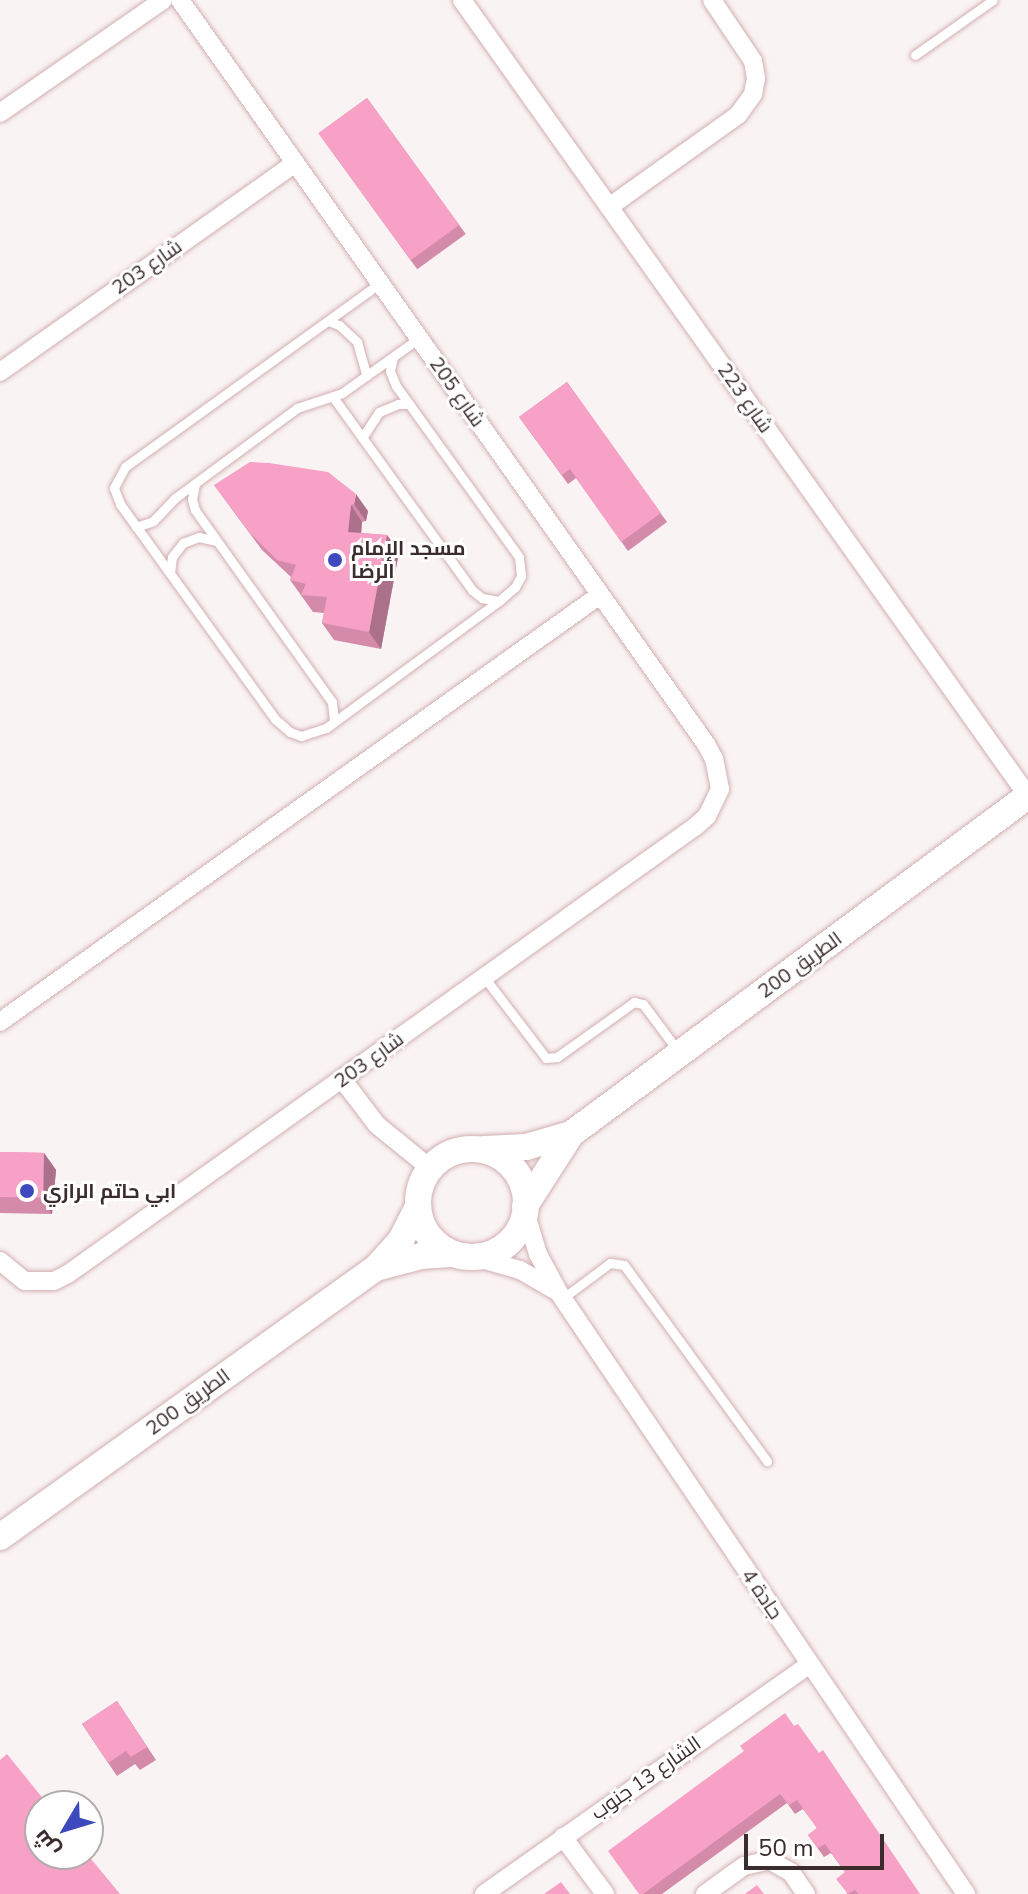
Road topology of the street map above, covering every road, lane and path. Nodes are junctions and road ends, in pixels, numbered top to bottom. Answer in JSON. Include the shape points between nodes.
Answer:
{"nodes":[{"id":1,"x":163,"y":0,"type":"edge"},
{"id":2,"x":180,"y":0,"type":"edge"},
{"id":3,"x":462,"y":0,"type":"edge"},
{"id":4,"x":712,"y":0,"type":"edge"},
{"id":5,"x":993,"y":0,"type":"edge"},
{"id":6,"x":915,"y":55,"type":"dead end"},
{"id":7,"x":0,"y":113,"type":"edge"},
{"id":8,"x":295,"y":163,"type":"junction"},
{"id":9,"x":609,"y":207,"type":"junction"},
{"id":10,"x":380,"y":283,"type":"junction"},
{"id":11,"x":328,"y":321,"type":"junction"},
{"id":12,"x":419,"y":338,"type":"junction"},
{"id":13,"x":393,"y":357,"type":"junction"},
{"id":14,"x":0,"y":372,"type":"edge"},
{"id":15,"x":367,"y":376,"type":"junction"},
{"id":16,"x":333,"y":397,"type":"junction"},
{"id":17,"x":409,"y":404,"type":"junction"},
{"id":18,"x":362,"y":438,"type":"junction"},
{"id":19,"x":195,"y":484,"type":"junction"},
{"id":20,"x":136,"y":527,"type":"junction"},
{"id":21,"x":216,"y":541,"type":"junction"},
{"id":22,"x":170,"y":574,"type":"junction"},
{"id":23,"x":600,"y":595,"type":"junction"},
{"id":24,"x":499,"y":601,"type":"junction"},
{"id":25,"x":334,"y":722,"type":"junction"},
{"id":26,"x":720,"y":789,"type":"joint"},
{"id":27,"x":1028,"y":796,"type":"edge"},
{"id":28,"x":484,"y":977,"type":"junction"},
{"id":29,"x":0,"y":1022,"type":"edge"},
{"id":30,"x":680,"y":1053,"type":"junction"},
{"id":31,"x":342,"y":1079,"type":"junction"},
{"id":32,"x":571,"y":1134,"type":"junction"},
{"id":33,"x":478,"y":1149,"type":"junction"},
{"id":34,"x":430,"y":1168,"type":"junction"},
{"id":35,"x":418,"y":1206,"type":"junction"},
{"id":36,"x":525,"y":1208,"type":"junction"},
{"id":37,"x":464,"y":1256,"type":"junction"},
{"id":38,"x":0,"y":1261,"type":"edge"},
{"id":39,"x":376,"y":1268,"type":"junction"},
{"id":40,"x":561,"y":1296,"type":"junction"},
{"id":41,"x":767,"y":1461,"type":"dead end"},
{"id":42,"x":0,"y":1537,"type":"edge"},
{"id":43,"x":810,"y":1664,"type":"junction"},
{"id":44,"x":563,"y":1837,"type":"junction"},
{"id":45,"x":484,"y":1894,"type":"edge"},
{"id":46,"x":605,"y":1894,"type":"edge"},
{"id":47,"x":705,"y":1894,"type":"edge"},
{"id":48,"x":806,"y":1894,"type":"edge"},
{"id":49,"x":966,"y":1894,"type":"edge"}],
"edges":[{"from":1,"to":7,"type":"street"},
{"from":2,"to":8,"type":"street","name":"شارع 205"},
{"from":3,"to":9,"type":"street","name":"شارع 223"},
{"from":4,"to":9,"type":"street","via":[[753,61],[753,94],[733,119]]},
{"from":5,"to":6,"type":"lane"},
{"from":8,"to":10,"type":"street","name":"شارع 205"},
{"from":8,"to":14,"type":"street","name":"شارع 203"},
{"from":9,"to":27,"type":"street","name":"شارع 223"},
{"from":10,"to":11,"type":"lane"},
{"from":10,"to":12,"type":"street","name":"شارع 205"},
{"from":11,"to":15,"type":"lane","via":[[357,342]]},
{"from":11,"to":20,"type":"lane","via":[[125,467],[115,481],[115,496]]},
{"from":12,"to":13,"type":"lane"},
{"from":12,"to":23,"type":"street","name":"شارع 205"},
{"from":13,"to":15,"type":"lane"},
{"from":13,"to":17,"type":"lane","via":[[392,379]]},
{"from":15,"to":16,"type":"lane"},
{"from":16,"to":18,"type":"lane"},
{"from":16,"to":19,"type":"lane","via":[[297,408]]},
{"from":17,"to":18,"type":"lane","via":[[379,412]]},
{"from":17,"to":24,"type":"lane","via":[[519,557],[521,576]]},
{"from":18,"to":24,"type":"lane","via":[[472,590]]},
{"from":19,"to":20,"type":"lane","via":[[153,521]]},
{"from":19,"to":21,"type":"lane","via":[[195,510]]},
{"from":20,"to":22,"type":"lane"},
{"from":21,"to":22,"type":"lane","via":[[199,537],[183,543],[172,557]]},
{"from":21,"to":25,"type":"lane","via":[[332,702]]},
{"from":22,"to":25,"type":"lane","via":[[281,727],[301,736]]},
{"from":23,"to":26,"type":"street","name":"شارع 205","via":[[706,744]]},
{"from":23,"to":29,"type":"street"},
{"from":24,"to":25,"type":"lane"},
{"from":26,"to":28,"type":"street","name":"شارع 203","via":[[696,826]]},
{"from":27,"to":30,"type":"main road","name":"الطريق 200"},
{"from":28,"to":30,"type":"lane","via":[[546,1058],[557,1057],[639,1002]]},
{"from":28,"to":31,"type":"street","name":"شارع 203"},
{"from":30,"to":32,"type":"main road","name":"الطريق 200"},
{"from":31,"to":34,"type":"street","via":[[377,1125]]},
{"from":31,"to":38,"type":"street","name":"شارع 203","via":[[54,1281],[25,1281]]},
{"from":32,"to":33,"type":"main road","name":"الطريق 200","via":[[526,1147]]},
{"from":32,"to":36,"type":"main road","name":"الطريق 200"},
{"from":33,"to":34,"type":"main road","via":[[452,1153]]},
{"from":33,"to":36,"type":"main road","via":[[505,1161],[515,1172]]},
{"from":34,"to":35,"type":"main road","via":[[420,1186]]},
{"from":35,"to":37,"type":"main road","via":[[425,1230],[442,1248]]},
{"from":35,"to":39,"type":"main road","name":"الطريق 200","via":[[401,1240]]},
{"from":36,"to":37,"type":"main road","via":[[509,1243]]},
{"from":36,"to":40,"type":"street","name":"جادة 4","via":[[538,1254]]},
{"from":37,"to":39,"type":"main road","name":"الطريق 200","via":[[421,1256]]},
{"from":37,"to":40,"type":"street","name":"جادة 4","via":[[520,1270]]},
{"from":39,"to":42,"type":"main road","name":"الطريق 200"},
{"from":40,"to":41,"type":"lane","via":[[610,1263],[624,1265]]},
{"from":40,"to":43,"type":"street","name":"جادة 4"},
{"from":43,"to":44,"type":"street","name":"الشارع 13 جنوب"},
{"from":43,"to":49,"type":"street","name":"جادة 4"},
{"from":44,"to":45,"type":"street","name":"الشارع 13 جنوب"},
{"from":44,"to":46,"type":"street"},
{"from":47,"to":48,"type":"street","via":[[744,1866],[769,1860],[791,1872]]}]}
